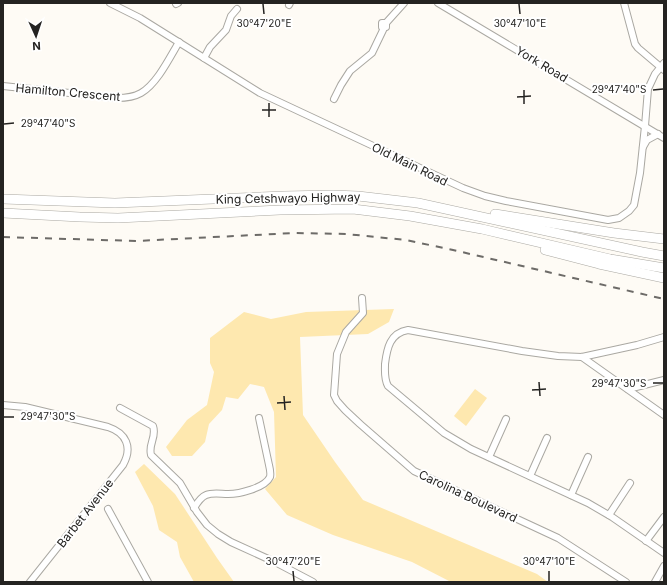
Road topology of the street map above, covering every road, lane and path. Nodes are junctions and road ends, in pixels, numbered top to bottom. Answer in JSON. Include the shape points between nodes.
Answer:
{"nodes":[{"id":1,"x":110,"y":3,"type":"edge"},
{"id":2,"x":404,"y":3,"type":"edge"},
{"id":3,"x":438,"y":3,"type":"edge"},
{"id":4,"x":624,"y":3,"type":"edge"},
{"id":5,"x":120,"y":5,"type":"edge"},
{"id":6,"x":237,"y":9,"type":"dead end"},
{"id":7,"x":179,"y":42,"type":"junction"},
{"id":8,"x":204,"y":58,"type":"junction"},
{"id":9,"x":663,"y":67,"type":"edge"},
{"id":10,"x":3,"y":86,"type":"edge"},
{"id":11,"x":334,"y":99,"type":"dead end"},
{"id":12,"x":645,"y":126,"type":"junction"},
{"id":13,"x":658,"y":134,"type":"junction"},
{"id":14,"x":664,"y":138,"type":"edge"},
{"id":15,"x":642,"y":148,"type":"junction"},
{"id":16,"x":3,"y":199,"type":"edge"},
{"id":17,"x":454,"y":210,"type":"junction"},
{"id":18,"x":3,"y":213,"type":"edge"},
{"id":19,"x":457,"y":225,"type":"junction"},
{"id":20,"x":664,"y":239,"type":"edge"},
{"id":21,"x":664,"y":256,"type":"edge"},
{"id":22,"x":664,"y":268,"type":"edge"},
{"id":23,"x":664,"y":278,"type":"edge"},
{"id":24,"x":362,"y":298,"type":"dead end"},
{"id":25,"x":664,"y":337,"type":"edge"},
{"id":26,"x":582,"y":357,"type":"junction"},
{"id":27,"x":664,"y":380,"type":"edge"},
{"id":28,"x":628,"y":389,"type":"junction"},
{"id":29,"x":3,"y":405,"type":"edge"},
{"id":30,"x":120,"y":408,"type":"dead end"},
{"id":31,"x":664,"y":415,"type":"edge"},
{"id":32,"x":259,"y":418,"type":"dead end"},
{"id":33,"x":506,"y":419,"type":"dead end"},
{"id":34,"x":547,"y":438,"type":"dead end"},
{"id":35,"x":489,"y":457,"type":"junction"},
{"id":36,"x":588,"y":457,"type":"dead end"},
{"id":37,"x":530,"y":476,"type":"junction"},
{"id":38,"x":630,"y":483,"type":"dead end"},
{"id":39,"x":571,"y":495,"type":"junction"},
{"id":40,"x":194,"y":508,"type":"junction"},
{"id":41,"x":108,"y":509,"type":"dead end"},
{"id":42,"x":610,"y":515,"type":"junction"},
{"id":43,"x":664,"y":517,"type":"edge"},
{"id":44,"x":646,"y":541,"type":"junction"},
{"id":45,"x":664,"y":553,"type":"edge"},
{"id":46,"x":664,"y":566,"type":"edge"},
{"id":47,"x":30,"y":582,"type":"edge"},
{"id":48,"x":148,"y":582,"type":"edge"},
{"id":49,"x":313,"y":582,"type":"edge"},
{"id":50,"x":626,"y":582,"type":"edge"},
{"id":51,"x":655,"y":582,"type":"edge"}],
"edges":[{"from":1,"to":5,"type":"street","name":"Old Main Road"},
{"from":2,"to":11,"type":"street","via":[[385,25],[372,53],[350,71]]},
{"from":3,"to":12,"type":"street","name":"York Road"},
{"from":4,"to":9,"type":"street","via":[[635,44],[647,57]]},
{"from":5,"to":7,"type":"street","name":"Old Main Road"},
{"from":6,"to":8,"type":"street","via":[[231,16],[226,30],[210,47]]},
{"from":7,"to":8,"type":"street","name":"Old Main Road"},
{"from":7,"to":10,"type":"street","name":"Hamilton Crescent","via":[[148,88],[140,94],[117,98]]},
{"from":8,"to":15,"type":"street","name":"Old Main Road","via":[[265,96],[462,188],[506,201],[600,219],[619,218],[634,205]]},
{"from":9,"to":12,"type":"street","name":"Old Main Road","via":[[650,82]]},
{"from":12,"to":13,"type":"street"},
{"from":12,"to":15,"type":"street","name":"Old Main Road"},
{"from":13,"to":14,"type":"street"},
{"from":13,"to":15,"type":"street","via":[[648,140]]},
{"from":16,"to":17,"type":"highway","name":"King Cetshwayo Highway","via":[[115,203],[333,195],[390,199]]},
{"from":17,"to":20,"type":"highway","via":[[476,211]]},
{"from":17,"to":21,"type":"highway","name":"King Cetshwayo Highway"},
{"from":18,"to":19,"type":"highway","name":"King Cetshwayo Highway","via":[[105,218],[339,208],[381,212]]},
{"from":19,"to":22,"type":"highway","name":"King Cetshwayo Highway","via":[[610,259]]},
{"from":19,"to":23,"type":"highway","via":[[599,264]]},
{"from":24,"to":50,"type":"street","name":"Carolina Boulevard","via":[[363,313],[349,327],[338,349],[334,392],[337,401],[414,471],[558,538]]},
{"from":25,"to":26,"type":"street"},
{"from":26,"to":28,"type":"street"},
{"from":26,"to":35,"type":"street","via":[[522,351],[408,330],[397,333],[387,348],[385,380],[388,386],[444,433]]},
{"from":27,"to":28,"type":"street"},
{"from":28,"to":31,"type":"street"},
{"from":29,"to":47,"type":"street","name":"Barbet Avenue","via":[[25,407],[108,427],[116,430],[126,440],[127,454],[123,465]]},
{"from":30,"to":40,"type":"street","via":[[153,426],[155,432],[149,450],[151,455],[180,483]]},
{"from":32,"to":40,"type":"street","via":[[269,465],[269,478],[253,489],[242,492],[208,494],[202,497]]},
{"from":33,"to":35,"type":"street"},
{"from":34,"to":37,"type":"street"},
{"from":35,"to":37,"type":"street"},
{"from":36,"to":39,"type":"street"},
{"from":37,"to":39,"type":"street"},
{"from":38,"to":42,"type":"street"},
{"from":39,"to":42,"type":"street"},
{"from":40,"to":49,"type":"street","via":[[218,534]]},
{"from":41,"to":48,"type":"street"},
{"from":42,"to":44,"type":"street"},
{"from":43,"to":44,"type":"street"},
{"from":44,"to":45,"type":"street"},
{"from":46,"to":51,"type":"street"}]}
